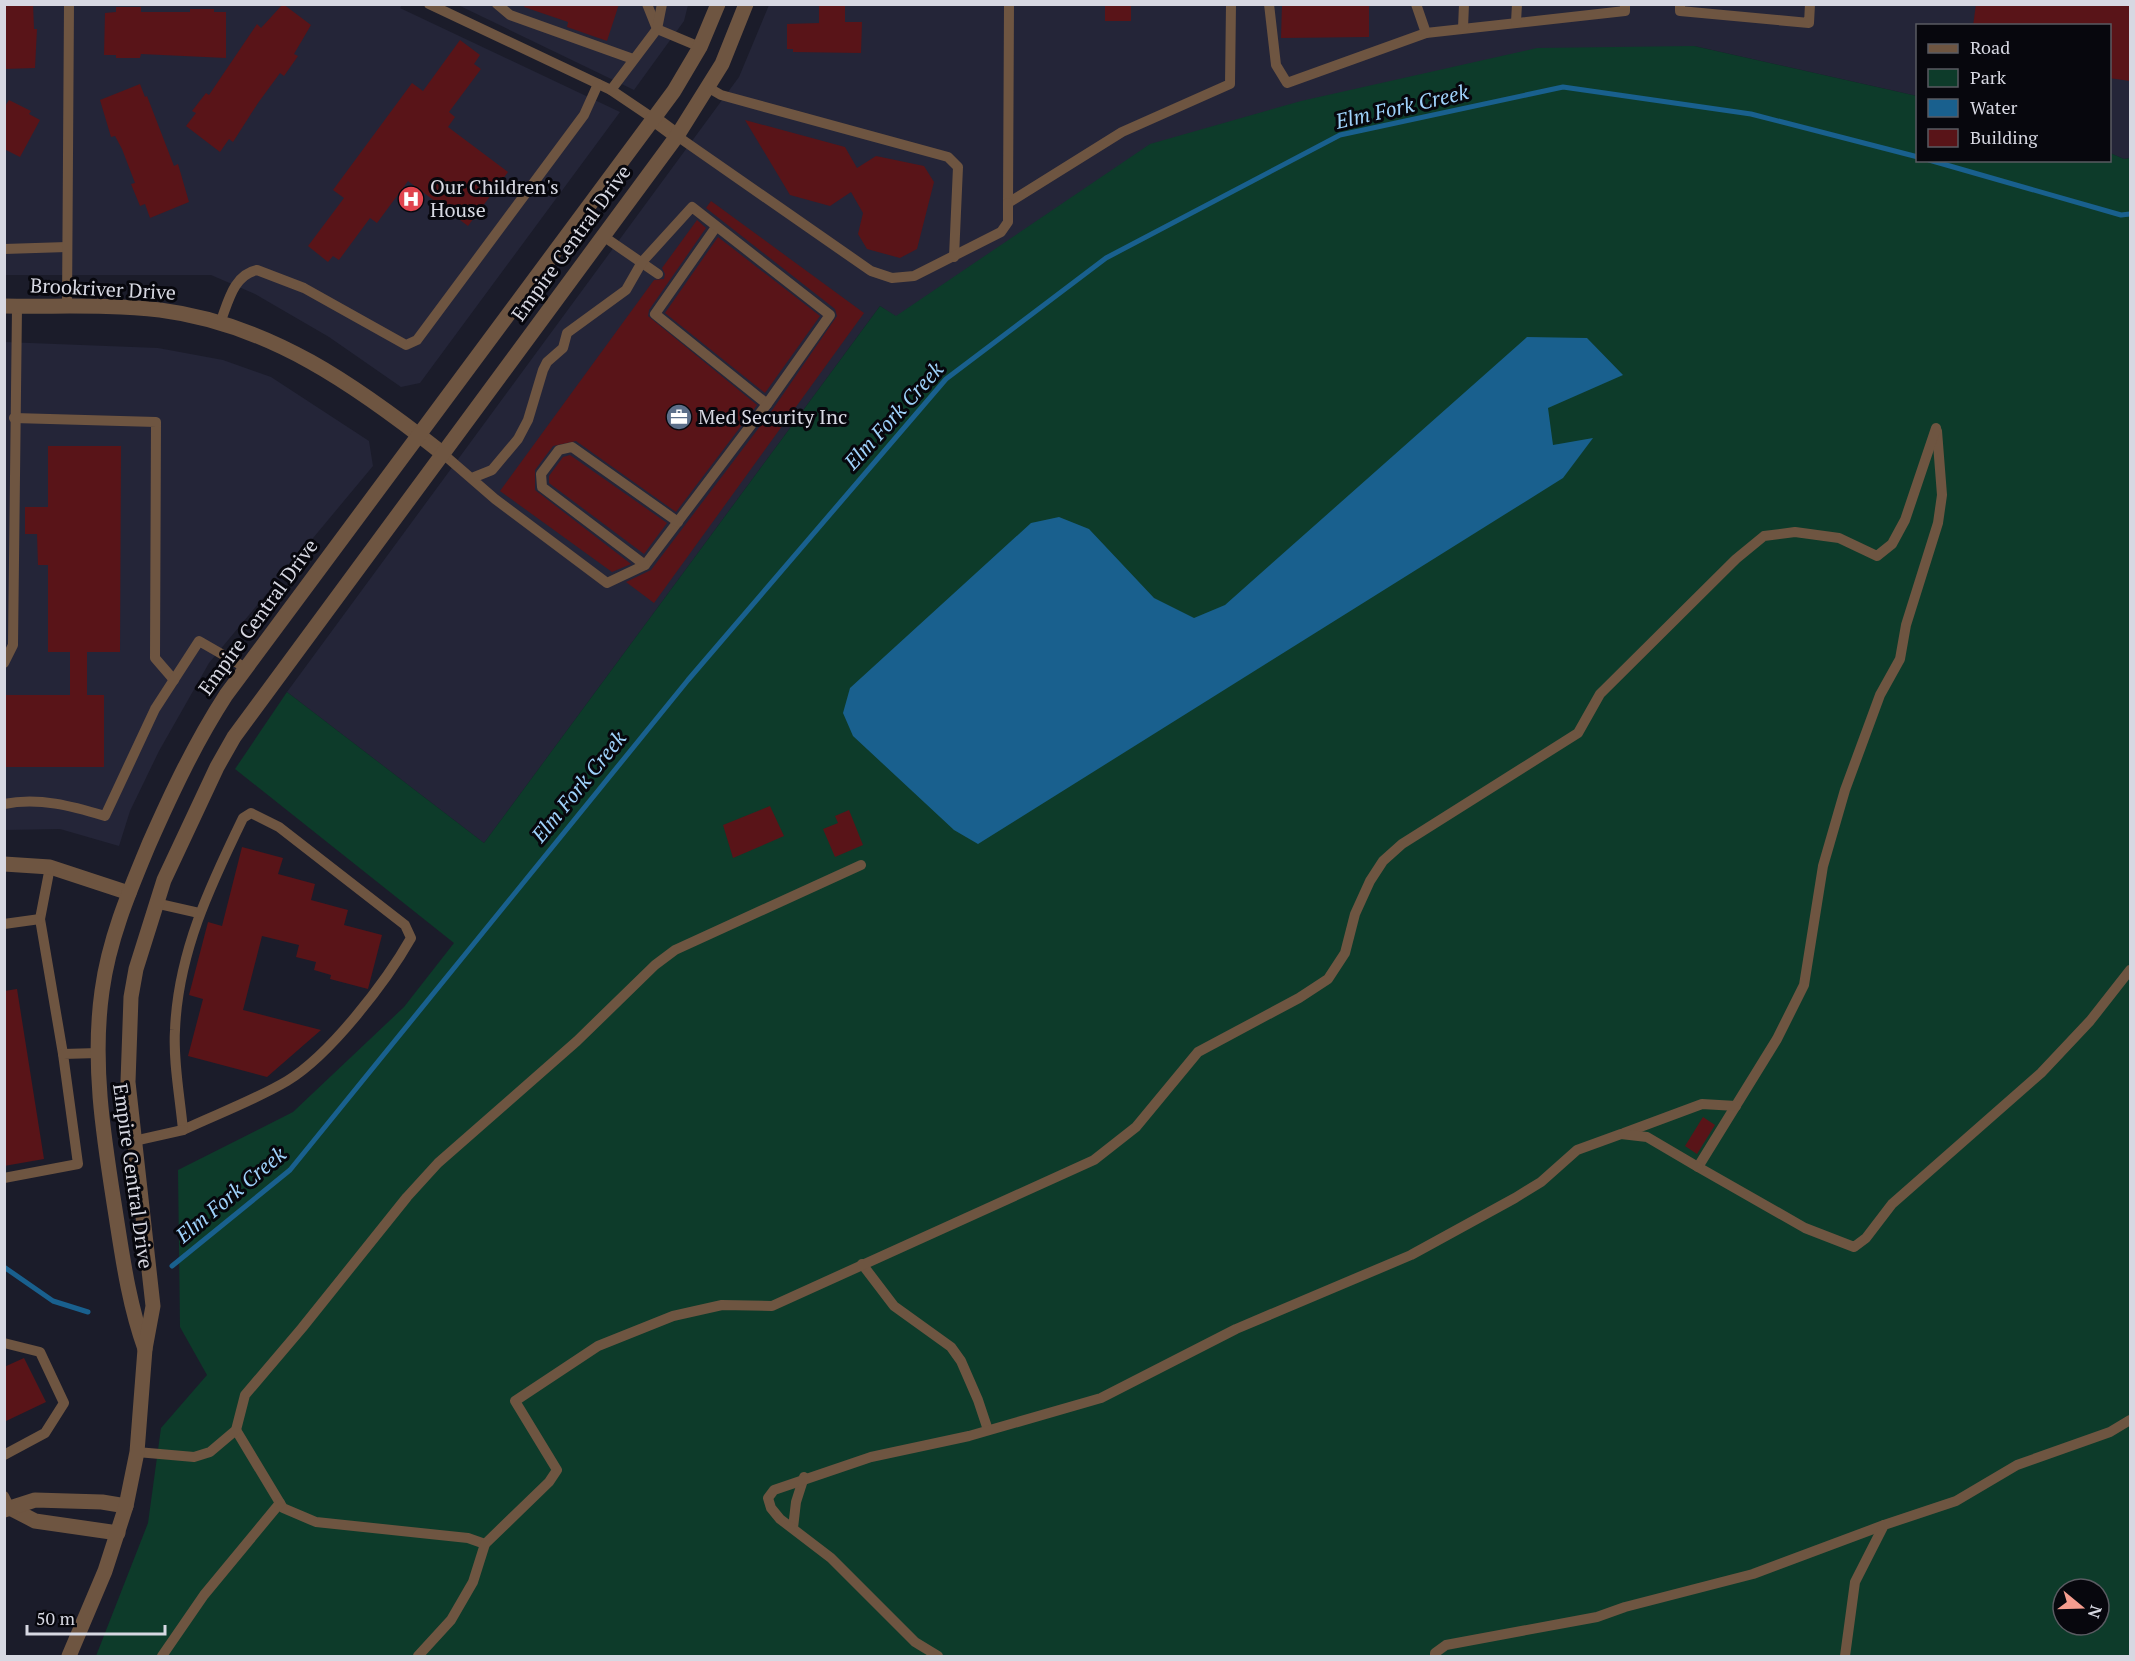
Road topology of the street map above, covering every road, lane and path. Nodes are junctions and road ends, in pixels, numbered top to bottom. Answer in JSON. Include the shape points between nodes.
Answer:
{"nodes":[{"id":1,"x":69,"y":4,"type":"edge"},
{"id":2,"x":429,"y":4,"type":"edge"},
{"id":3,"x":497,"y":4,"type":"edge"},
{"id":4,"x":647,"y":4,"type":"edge"},
{"id":5,"x":662,"y":4,"type":"edge"},
{"id":6,"x":718,"y":4,"type":"edge"},
{"id":7,"x":746,"y":4,"type":"edge"},
{"id":8,"x":1009,"y":4,"type":"edge"},
{"id":9,"x":1231,"y":4,"type":"edge"},
{"id":10,"x":1269,"y":4,"type":"edge"},
{"id":11,"x":1416,"y":4,"type":"edge"},
{"id":12,"x":1464,"y":4,"type":"edge"},
{"id":13,"x":1516,"y":4,"type":"edge"},
{"id":14,"x":1571,"y":4,"type":"edge"},
{"id":15,"x":1625,"y":4,"type":"edge"},
{"id":16,"x":1680,"y":4,"type":"edge"},
{"id":17,"x":1810,"y":4,"type":"edge"},
{"id":18,"x":441,"y":7,"type":"edge"},
{"id":19,"x":1571,"y":17,"type":"junction"},
{"id":20,"x":1516,"y":22,"type":"junction"},
{"id":21,"x":1463,"y":28,"type":"junction"},
{"id":22,"x":657,"y":29,"type":"junction"},
{"id":23,"x":1426,"y":33,"type":"junction"},
{"id":24,"x":700,"y":47,"type":"junction"},
{"id":25,"x":633,"y":59,"type":"junction"},
{"id":26,"x":598,"y":84,"type":"junction"},
{"id":27,"x":709,"y":88,"type":"junction"},
{"id":28,"x":611,"y":90,"type":"junction"},
{"id":29,"x":654,"y":119,"type":"junction"},
{"id":30,"x":677,"y":136,"type":"junction"},
{"id":31,"x":1008,"y":203,"type":"junction"},
{"id":32,"x":716,"y":227,"type":"junction"},
{"id":33,"x":603,"y":236,"type":"junction"},
{"id":34,"x":68,"y":248,"type":"junction"},
{"id":35,"x":4,"y":249,"type":"edge"},
{"id":36,"x":954,"y":257,"type":"junction"},
{"id":37,"x":642,"y":262,"type":"junction"},
{"id":38,"x":658,"y":274,"type":"dead end"},
{"id":39,"x":11,"y":307,"type":"edge"},
{"id":40,"x":67,"y":307,"type":"junction"},
{"id":41,"x":220,"y":323,"type":"junction"},
{"id":42,"x":767,"y":404,"type":"junction"},
{"id":43,"x":14,"y":418,"type":"junction"},
{"id":44,"x":419,"y":435,"type":"junction"},
{"id":45,"x":442,"y":453,"type":"junction"},
{"id":46,"x":472,"y":478,"type":"junction"},
{"id":47,"x":678,"y":522,"type":"junction"},
{"id":48,"x":645,"y":565,"type":"junction"},
{"id":49,"x":4,"y":663,"type":"edge"},
{"id":50,"x":246,"y":668,"type":"junction"},
{"id":51,"x":174,"y":680,"type":"junction"},
{"id":52,"x":4,"y":804,"type":"edge"},
{"id":53,"x":4,"y":864,"type":"edge"},
{"id":54,"x":861,"y":865,"type":"dead end"},
{"id":55,"x":50,"y":867,"type":"junction"},
{"id":56,"x":129,"y":892,"type":"junction"},
{"id":57,"x":155,"y":903,"type":"junction"},
{"id":58,"x":199,"y":913,"type":"junction"},
{"id":59,"x":40,"y":919,"type":"junction"},
{"id":60,"x":4,"y":924,"type":"edge"},
{"id":61,"x":2130,"y":970,"type":"edge"},
{"id":62,"x":98,"y":1053,"type":"junction"},
{"id":63,"x":63,"y":1054,"type":"junction"},
{"id":64,"x":1736,"y":1106,"type":"junction"},
{"id":65,"x":183,"y":1130,"type":"junction"},
{"id":66,"x":1621,"y":1134,"type":"junction"},
{"id":67,"x":134,"y":1140,"type":"junction"},
{"id":68,"x":1698,"y":1167,"type":"junction"},
{"id":69,"x":4,"y":1178,"type":"edge"},
{"id":70,"x":862,"y":1264,"type":"junction"},
{"id":71,"x":4,"y":1342,"type":"edge"},
{"id":72,"x":145,"y":1349,"type":"junction"},
{"id":73,"x":2130,"y":1420,"type":"edge"},
{"id":74,"x":236,"y":1430,"type":"junction"},
{"id":75,"x":988,"y":1431,"type":"junction"},
{"id":76,"x":137,"y":1452,"type":"junction"},
{"id":77,"x":4,"y":1455,"type":"edge"},
{"id":78,"x":804,"y":1478,"type":"junction"},
{"id":79,"x":280,"y":1503,"type":"junction"},
{"id":80,"x":6,"y":1505,"type":"edge"},
{"id":81,"x":126,"y":1506,"type":"junction"},
{"id":82,"x":1884,"y":1525,"type":"junction"},
{"id":83,"x":793,"y":1528,"type":"junction"},
{"id":84,"x":118,"y":1533,"type":"junction"},
{"id":85,"x":485,"y":1544,"type":"junction"},
{"id":86,"x":69,"y":1656,"type":"edge"},
{"id":87,"x":162,"y":1656,"type":"edge"},
{"id":88,"x":418,"y":1656,"type":"edge"},
{"id":89,"x":938,"y":1656,"type":"edge"},
{"id":90,"x":1435,"y":1656,"type":"edge"},
{"id":91,"x":1845,"y":1656,"type":"edge"}],
"edges":[{"from":1,"to":34,"type":"lane"},
{"from":2,"to":18,"type":"lane"},
{"from":3,"to":25,"type":"lane","via":[[510,15]]},
{"from":4,"to":22,"type":"lane"},
{"from":5,"to":22,"type":"lane"},
{"from":6,"to":24,"type":"street","name":"Empire Central Drive"},
{"from":7,"to":27,"type":"street","name":"Empire Central Drive"},
{"from":8,"to":31,"type":"lane"},
{"from":9,"to":31,"type":"lane","via":[[1230,84],[1122,132]]},
{"from":10,"to":23,"type":"lane","via":[[1276,65],[1287,82]]},
{"from":11,"to":23,"type":"lane"},
{"from":12,"to":21,"type":"lane"},
{"from":13,"to":20,"type":"lane"},
{"from":14,"to":19,"type":"lane"},
{"from":15,"to":19,"type":"lane","via":[[1625,12]]},
{"from":16,"to":17,"type":"lane","via":[[1680,11],[1809,23]]},
{"from":18,"to":26,"type":"lane"},
{"from":19,"to":20,"type":"lane"},
{"from":20,"to":21,"type":"lane"},
{"from":21,"to":23,"type":"lane"},
{"from":22,"to":24,"type":"lane"},
{"from":22,"to":25,"type":"lane"},
{"from":24,"to":29,"type":"street","name":"Empire Central Drive"},
{"from":25,"to":28,"type":"lane"},
{"from":26,"to":28,"type":"lane"},
{"from":26,"to":41,"type":"lane","via":[[584,115],[417,340],[406,345],[304,288],[257,270],[237,282]]},
{"from":27,"to":30,"type":"street","name":"Empire Central Drive"},
{"from":27,"to":36,"type":"lane","via":[[721,95],[948,157],[958,167]]},
{"from":28,"to":29,"type":"lane"},
{"from":29,"to":30,"type":"street"},
{"from":29,"to":44,"type":"street","name":"Empire Central Drive"},
{"from":30,"to":33,"type":"street","name":"Empire Central Drive"},
{"from":30,"to":36,"type":"lane","via":[[871,272],[892,278],[914,276]]},
{"from":31,"to":36,"type":"lane","via":[[1008,222],[1001,232]]},
{"from":32,"to":37,"type":"lane","via":[[692,207]]},
{"from":32,"to":42,"type":"lane","via":[[655,314]]},
{"from":32,"to":42,"type":"lane","via":[[830,315]]},
{"from":33,"to":37,"type":"lane"},
{"from":33,"to":45,"type":"street","name":"Empire Central Drive"},
{"from":34,"to":35,"type":"lane"},
{"from":34,"to":40,"type":"lane"},
{"from":37,"to":38,"type":"lane"},
{"from":37,"to":46,"type":"lane","via":[[626,290],[567,333],[563,348],[543,370],[518,439],[492,470]]},
{"from":39,"to":40,"type":"street","name":"Brookriver Drive"},
{"from":39,"to":43,"type":"lane"},
{"from":40,"to":41,"type":"street","name":"Brookriver Drive","via":[[160,310]]},
{"from":41,"to":44,"type":"street","name":"Brookriver Drive","via":[[265,338],[320,366]]},
{"from":42,"to":47,"type":"lane"},
{"from":43,"to":49,"type":"lane","via":[[13,645]]},
{"from":43,"to":51,"type":"lane","via":[[156,422],[155,658]]},
{"from":44,"to":45,"type":"street","name":"Brookriver Drive"},
{"from":44,"to":50,"type":"street","name":"Empire Central Drive"},
{"from":45,"to":46,"type":"lane"},
{"from":45,"to":57,"type":"street","name":"Empire Central Drive","via":[[234,737]]},
{"from":46,"to":48,"type":"lane","via":[[495,500],[607,583]]},
{"from":47,"to":48,"type":"lane"},
{"from":47,"to":48,"type":"lane","via":[[572,447],[559,450],[541,474],[542,487]]},
{"from":50,"to":51,"type":"lane","via":[[200,641]]},
{"from":50,"to":56,"type":"street","name":"Empire Central Drive","via":[[196,742]]},
{"from":51,"to":52,"type":"lane","via":[[155,709],[105,816],[66,804],[22,800]]},
{"from":53,"to":55,"type":"street"},
{"from":54,"to":74,"type":"lane","via":[[675,950],[655,964],[577,1041],[438,1163],[407,1197],[245,1395]]},
{"from":55,"to":56,"type":"street"},
{"from":55,"to":59,"type":"lane"},
{"from":56,"to":57,"type":"street"},
{"from":56,"to":62,"type":"street","name":"Empire Central Drive","via":[[114,935],[102,990]]},
{"from":57,"to":58,"type":"lane"},
{"from":57,"to":67,"type":"street","name":"Empire Central Drive","via":[[131,997],[128,1082]]},
{"from":58,"to":65,"type":"lane","via":[[182,972],[174,1030]]},
{"from":58,"to":65,"type":"lane","via":[[243,818],[251,813],[279,827],[405,925],[411,938],[323,1055],[287,1081]]},
{"from":59,"to":60,"type":"lane"},
{"from":59,"to":63,"type":"lane"},
{"from":61,"to":68,"type":"lane","via":[[2041,1074],[1892,1203],[1866,1238],[1854,1247],[1805,1228]]},
{"from":62,"to":63,"type":"lane"},
{"from":62,"to":72,"type":"street","name":"Empire Central Drive","via":[[101,1121],[132,1315]]},
{"from":63,"to":69,"type":"lane","via":[[78,1164]]},
{"from":64,"to":66,"type":"lane","via":[[1702,1104]]},
{"from":64,"to":68,"type":"lane"},
{"from":64,"to":70,"type":"lane","via":[[1778,1039],[1804,985],[1822,866],[1880,695],[1900,659],[1906,625],[1938,523],[1942,495],[1936,428],[1905,520],[1892,544],[1877,556],[1839,538],[1795,532],[1764,536],[1600,694],[1578,733],[1402,844],[1383,861],[1356,914],[1345,953],[1328,978],[1299,998],[1198,1052],[1136,1127],[1094,1160]]},
{"from":65,"to":67,"type":"lane"},
{"from":66,"to":68,"type":"lane","via":[[1647,1137]]},
{"from":66,"to":75,"type":"lane","via":[[1576,1150],[1541,1182],[1400,1260],[1236,1329],[1101,1398]]},
{"from":67,"to":72,"type":"street","name":"Empire Central Drive","via":[[153,1306]]},
{"from":70,"to":75,"type":"lane","via":[[894,1306],[951,1347],[961,1361]]},
{"from":70,"to":85,"type":"lane","via":[[772,1306],[722,1305],[648,1325],[598,1346],[515,1401],[557,1470]]},
{"from":71,"to":77,"type":"lane","via":[[40,1352],[64,1403],[45,1433]]},
{"from":72,"to":76,"type":"street","name":"Empire Central Drive"},
{"from":73,"to":82,"type":"lane","via":[[2110,1432],[2017,1465],[1956,1501]]},
{"from":74,"to":76,"type":"lane","via":[[210,1452],[194,1457]]},
{"from":74,"to":79,"type":"lane"},
{"from":75,"to":78,"type":"lane","via":[[871,1457]]},
{"from":76,"to":81,"type":"street","name":"Empire Central Drive"},
{"from":78,"to":83,"type":"lane"},
{"from":78,"to":83,"type":"lane","via":[[774,1490],[768,1498],[771,1508]]},
{"from":79,"to":85,"type":"lane","via":[[299,1517],[316,1522],[468,1538]]},
{"from":79,"to":87,"type":"lane","via":[[204,1595]]},
{"from":80,"to":81,"type":"street","via":[[35,1500]]},
{"from":80,"to":84,"type":"street","via":[[35,1521]]},
{"from":81,"to":84,"type":"street","name":"Empire Central Drive"},
{"from":82,"to":90,"type":"lane","via":[[1753,1574],[1597,1617],[1446,1645]]},
{"from":82,"to":91,"type":"lane","via":[[1855,1582]]},
{"from":83,"to":89,"type":"lane","via":[[831,1558],[915,1642]]},
{"from":84,"to":86,"type":"street","name":"Empire Central Drive"},
{"from":85,"to":88,"type":"lane","via":[[473,1582],[451,1620]]}]}
